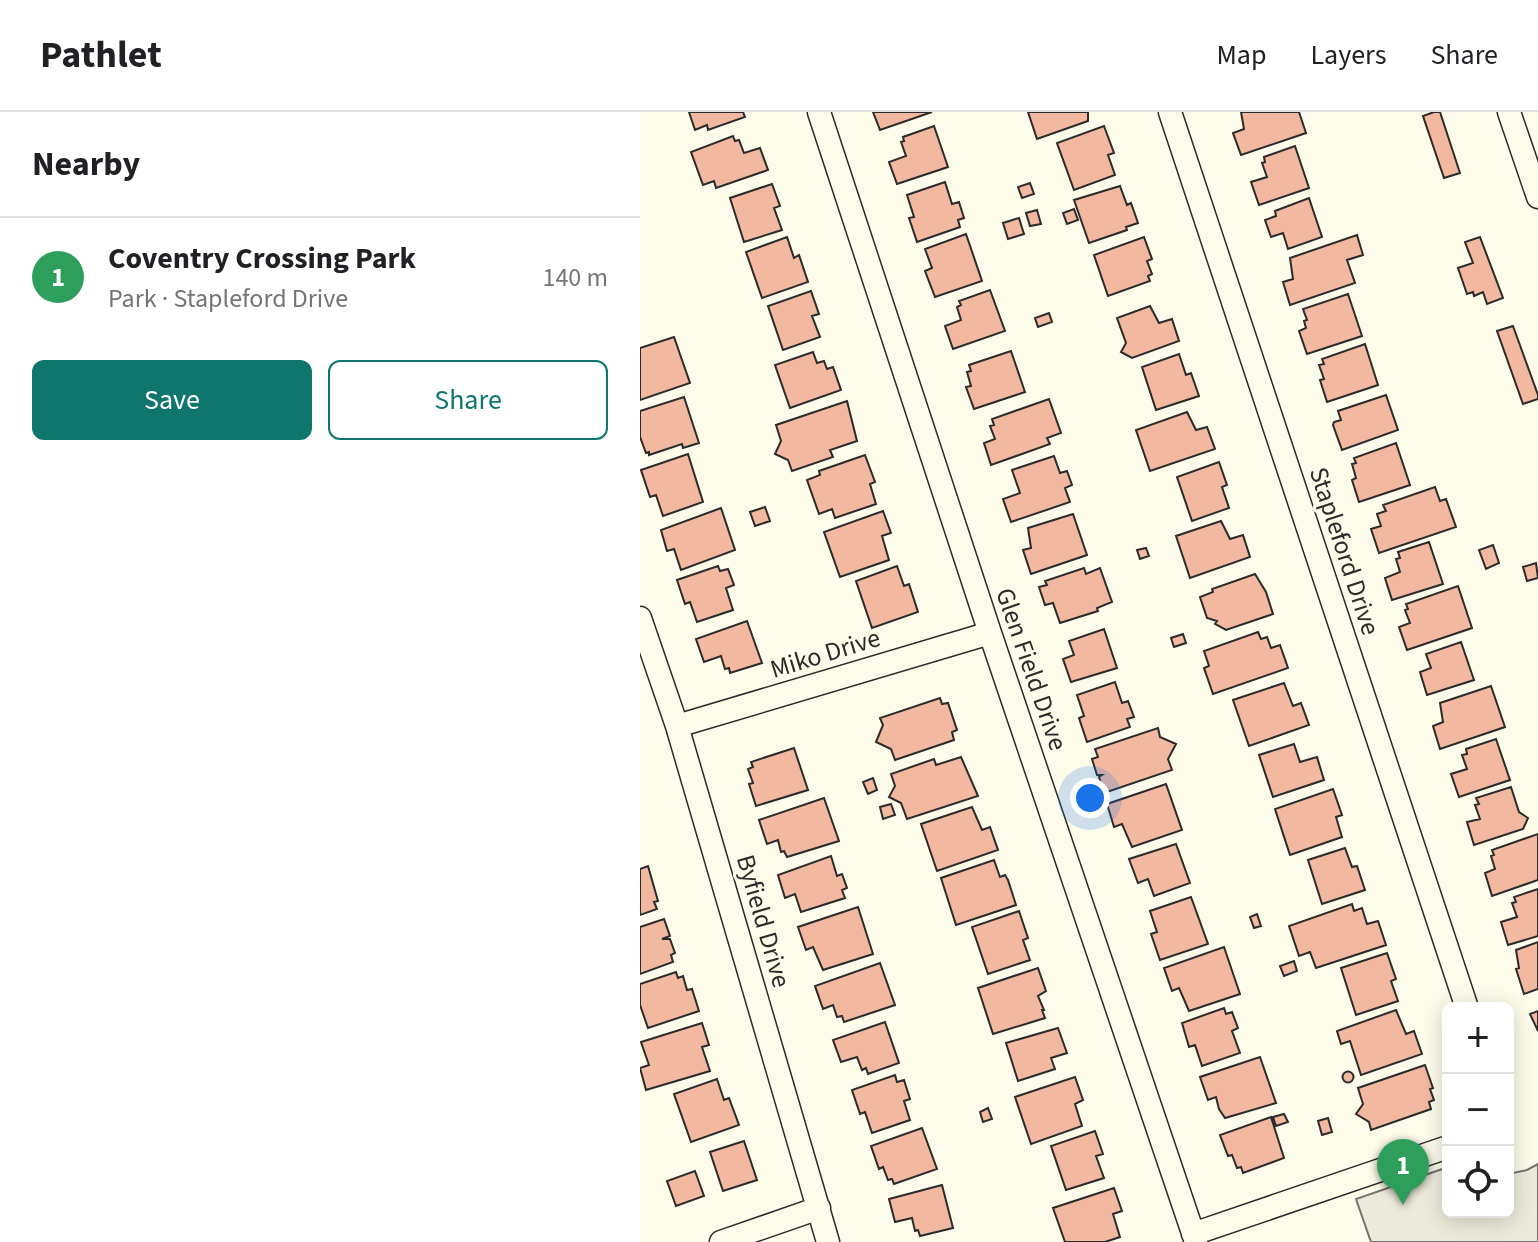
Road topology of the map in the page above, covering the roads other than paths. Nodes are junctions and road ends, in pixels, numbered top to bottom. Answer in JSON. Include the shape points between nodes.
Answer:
{"nodes":[{"id":1,"x":819,"y":112,"type":"edge"},
{"id":2,"x":1170,"y":112,"type":"edge"},
{"id":3,"x":1509,"y":112,"type":"edge"},
{"id":4,"x":1538,"y":197,"type":"edge"},
{"id":5,"x":640,"y":618,"type":"edge"},
{"id":6,"x":990,"y":633,"type":"junction"},
{"id":7,"x":677,"y":726,"type":"junction"},
{"id":8,"x":1465,"y":1002,"type":"edge"},
{"id":9,"x":1442,"y":1149,"type":"edge"},
{"id":10,"x":819,"y":1208,"type":"junction"},
{"id":11,"x":1195,"y":1238,"type":"edge"},
{"id":12,"x":721,"y":1242,"type":"edge"},
{"id":13,"x":828,"y":1242,"type":"edge"}],
"edges":[{"from":1,"to":6,"type":"street","name":"Glen Field Drive"},
{"from":2,"to":8,"type":"street","name":"Stapleford Drive"},
{"from":3,"to":4,"type":"street"},
{"from":5,"to":7,"type":"street","name":"Byfield Drive"},
{"from":6,"to":7,"type":"street","name":"Miko Drive"},
{"from":6,"to":11,"type":"street","name":"Glen Field Drive"},
{"from":7,"to":10,"type":"street","name":"Byfield Drive"},
{"from":9,"to":11,"type":"street"},
{"from":10,"to":12,"type":"street"},
{"from":10,"to":13,"type":"street","name":"Byfield Drive"}]}
